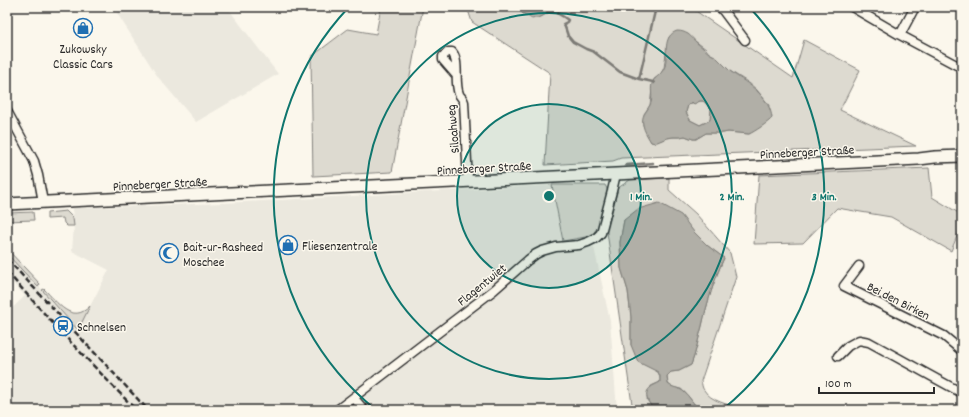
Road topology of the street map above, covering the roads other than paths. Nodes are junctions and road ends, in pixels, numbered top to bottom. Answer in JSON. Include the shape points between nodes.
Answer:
{"nodes":[{"id":1,"x":722,"y":7,"type":"edge"},
{"id":2,"x":852,"y":7,"type":"edge"},
{"id":3,"x":915,"y":7,"type":"edge"},
{"id":4,"x":900,"y":35,"type":"junction"},
{"id":5,"x":745,"y":40,"type":"dead end"},
{"id":6,"x":962,"y":68,"type":"edge"},
{"id":7,"x":456,"y":75,"type":"dead end"},
{"id":8,"x":7,"y":111,"type":"edge"},
{"id":9,"x":962,"y":156,"type":"edge"},
{"id":10,"x":613,"y":175,"type":"junction"},
{"id":11,"x":468,"y":182,"type":"junction"},
{"id":12,"x":43,"y":202,"type":"junction"},
{"id":13,"x":7,"y":204,"type":"edge"},
{"id":14,"x":859,"y":266,"type":"dead end"},
{"id":15,"x":962,"y":351,"type":"edge"},
{"id":16,"x":838,"y":356,"type":"dead end"},
{"id":17,"x":962,"y":393,"type":"edge"},
{"id":18,"x":354,"y":398,"type":"junction"},
{"id":19,"x":337,"y":410,"type":"edge"},
{"id":20,"x":364,"y":410,"type":"edge"}],
"edges":[{"from":1,"to":5,"type":"street"},
{"from":2,"to":4,"type":"street"},
{"from":3,"to":4,"type":"street"},
{"from":4,"to":6,"type":"street"},
{"from":7,"to":11,"type":"street","name":"Siloahweg","via":[[458,93],[464,102]]},
{"from":8,"to":12,"type":"street","via":[[34,161]]},
{"from":9,"to":10,"type":"main road","name":"Pinneberger Straße"},
{"from":10,"to":11,"type":"main road","name":"Pinneberger Straße"},
{"from":10,"to":18,"type":"street","name":"Flagentwiet","via":[[612,191],[601,233],[596,238],[536,254],[494,290]]},
{"from":11,"to":12,"type":"main road","name":"Pinneberger Straße"},
{"from":12,"to":13,"type":"main road","name":"Pinneberger Straße"},
{"from":14,"to":15,"type":"street","name":"Bei den Birken","via":[[844,286],[944,336]]},
{"from":16,"to":17,"type":"street","via":[[859,340],[869,342]]},
{"from":18,"to":19,"type":"street","name":"Flagentwiet"},
{"from":18,"to":20,"type":"street"}]}
